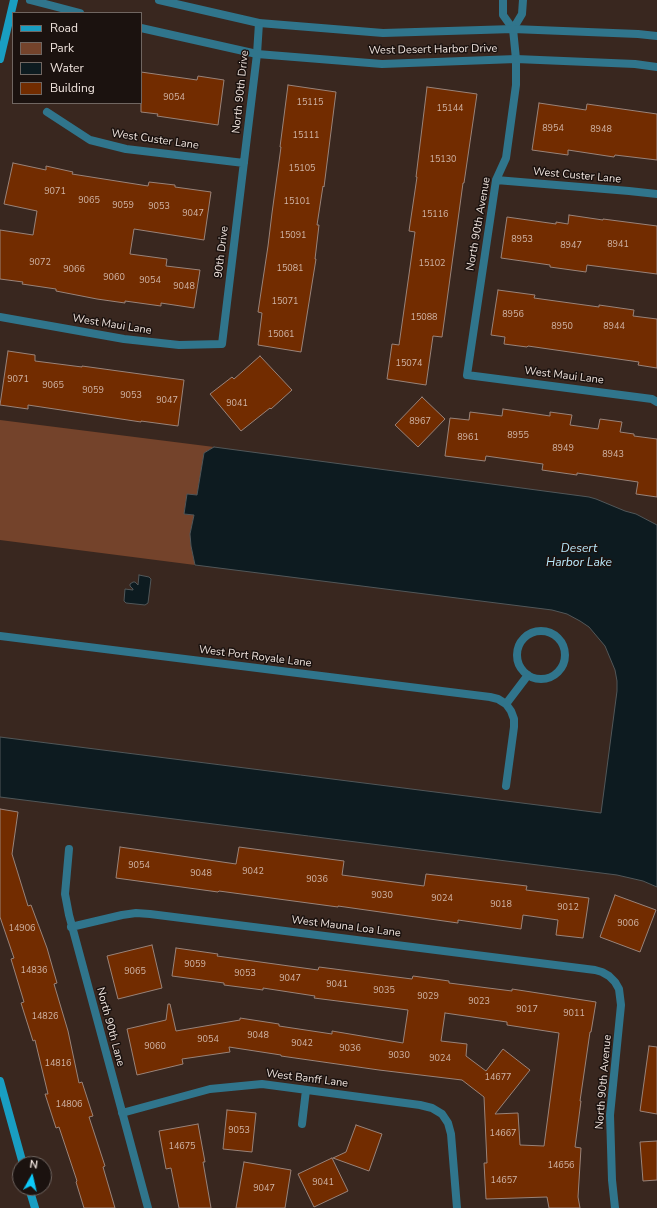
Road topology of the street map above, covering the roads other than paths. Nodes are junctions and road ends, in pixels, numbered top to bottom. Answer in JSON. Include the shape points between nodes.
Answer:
{"nodes":[{"id":1,"x":14,"y":0,"type":"edge"},
{"id":2,"x":30,"y":0,"type":"edge"},
{"id":3,"x":159,"y":0,"type":"edge"},
{"id":4,"x":503,"y":0,"type":"edge"},
{"id":5,"x":523,"y":0,"type":"edge"},
{"id":6,"x":76,"y":12,"type":"edge"},
{"id":7,"x":259,"y":23,"type":"junction"},
{"id":8,"x":142,"y":28,"type":"edge"},
{"id":9,"x":513,"y":29,"type":"junction"},
{"id":10,"x":657,"y":36,"type":"edge"},
{"id":11,"x":257,"y":54,"type":"junction"},
{"id":12,"x":0,"y":59,"type":"edge"},
{"id":13,"x":516,"y":60,"type":"junction"},
{"id":14,"x":657,"y":67,"type":"edge"},
{"id":15,"x":47,"y":112,"type":"dead end"},
{"id":16,"x":244,"y":163,"type":"junction"},
{"id":17,"x":496,"y":180,"type":"junction"},
{"id":18,"x":657,"y":194,"type":"edge"},
{"id":19,"x":0,"y":317,"type":"edge"},
{"id":20,"x":222,"y":344,"type":"joint"},
{"id":21,"x":466,"y":375,"type":"joint"},
{"id":22,"x":657,"y":402,"type":"edge"},
{"id":23,"x":0,"y":636,"type":"edge"},
{"id":24,"x":528,"y":675,"type":"junction"},
{"id":25,"x":506,"y":704,"type":"junction"},
{"id":26,"x":506,"y":786,"type":"dead end"},
{"id":27,"x":69,"y":849,"type":"dead end"},
{"id":28,"x":71,"y":927,"type":"junction"},
{"id":29,"x":615,"y":982,"type":"joint"},
{"id":30,"x":0,"y":1081,"type":"edge"},
{"id":31,"x":306,"y":1090,"type":"junction"},
{"id":32,"x":122,"y":1112,"type":"junction"},
{"id":33,"x":302,"y":1124,"type":"dead end"},
{"id":34,"x":21,"y":1156,"type":"edge"},
{"id":35,"x":31,"y":1196,"type":"edge"},
{"id":36,"x":35,"y":1208,"type":"edge"},
{"id":37,"x":148,"y":1208,"type":"edge"},
{"id":38,"x":457,"y":1208,"type":"edge"},
{"id":39,"x":615,"y":1208,"type":"edge"}],
"edges":[{"from":1,"to":12,"type":"main road"},
{"from":2,"to":6,"type":"street"},
{"from":3,"to":7,"type":"street","name":"West Desert Harbor Drive"},
{"from":4,"to":9,"type":"street","name":"North 90th Avenue","via":[[503,15]]},
{"from":5,"to":9,"type":"street","via":[[522,14]]},
{"from":7,"to":9,"type":"street","name":"West Desert Harbor Drive","via":[[383,33]]},
{"from":7,"to":11,"type":"street","name":"North 90th Drive"},
{"from":8,"to":11,"type":"street","name":"West Desert Harbor Drive"},
{"from":9,"to":10,"type":"street","name":"West Desert Harbor Drive"},
{"from":9,"to":13,"type":"street","name":"North 90th Avenue"},
{"from":11,"to":13,"type":"street","name":"West Desert Harbor Drive","via":[[382,64]]},
{"from":11,"to":16,"type":"street","name":"North 90th Drive"},
{"from":13,"to":14,"type":"street","name":"West Desert Harbor Drive"},
{"from":13,"to":17,"type":"street","name":"North 90th Avenue","via":[[516,85],[506,158]]},
{"from":15,"to":16,"type":"street","name":"West Custer Lane","via":[[90,140],[126,149]]},
{"from":16,"to":20,"type":"street","name":"90th Drive"},
{"from":17,"to":18,"type":"street","name":"West Custer Lane"},
{"from":17,"to":21,"type":"street","name":"North 90th Avenue"},
{"from":19,"to":20,"type":"street","name":"West Maui Lane","via":[[124,339],[179,345]]},
{"from":21,"to":22,"type":"street","name":"West Maui Lane","via":[[652,399]]},
{"from":23,"to":25,"type":"street","name":"West Port Royale Lane","via":[[490,697]]},
{"from":24,"to":24,"type":"street","via":[[544,679],[559,671],[564,664],[565,648],[561,640],[548,631],[533,632],[521,641],[517,656],[522,670]]},
{"from":24,"to":25,"type":"street"},
{"from":25,"to":26,"type":"street","via":[[514,719],[514,727]]},
{"from":27,"to":28,"type":"street","name":"North 90th Lane","via":[[65,894]]},
{"from":28,"to":29,"type":"street","name":"West Mauna Loa Lane","via":[[122,915],[150,914],[594,970],[609,976]]},
{"from":28,"to":32,"type":"street","name":"North 90th Lane"},
{"from":29,"to":39,"type":"street","name":"North 90th Avenue","via":[[619,989],[621,1005],[610,1115]]},
{"from":30,"to":34,"type":"main road"},
{"from":31,"to":32,"type":"street","name":"West Banff Lane","via":[[262,1084],[210,1089]]},
{"from":31,"to":33,"type":"street"},
{"from":31,"to":38,"type":"street","name":"West Banff Lane","via":[[420,1105],[442,1114],[451,1134]]},
{"from":32,"to":37,"type":"street","name":"North 90th Lane"},
{"from":35,"to":36,"type":"main road"}]}
